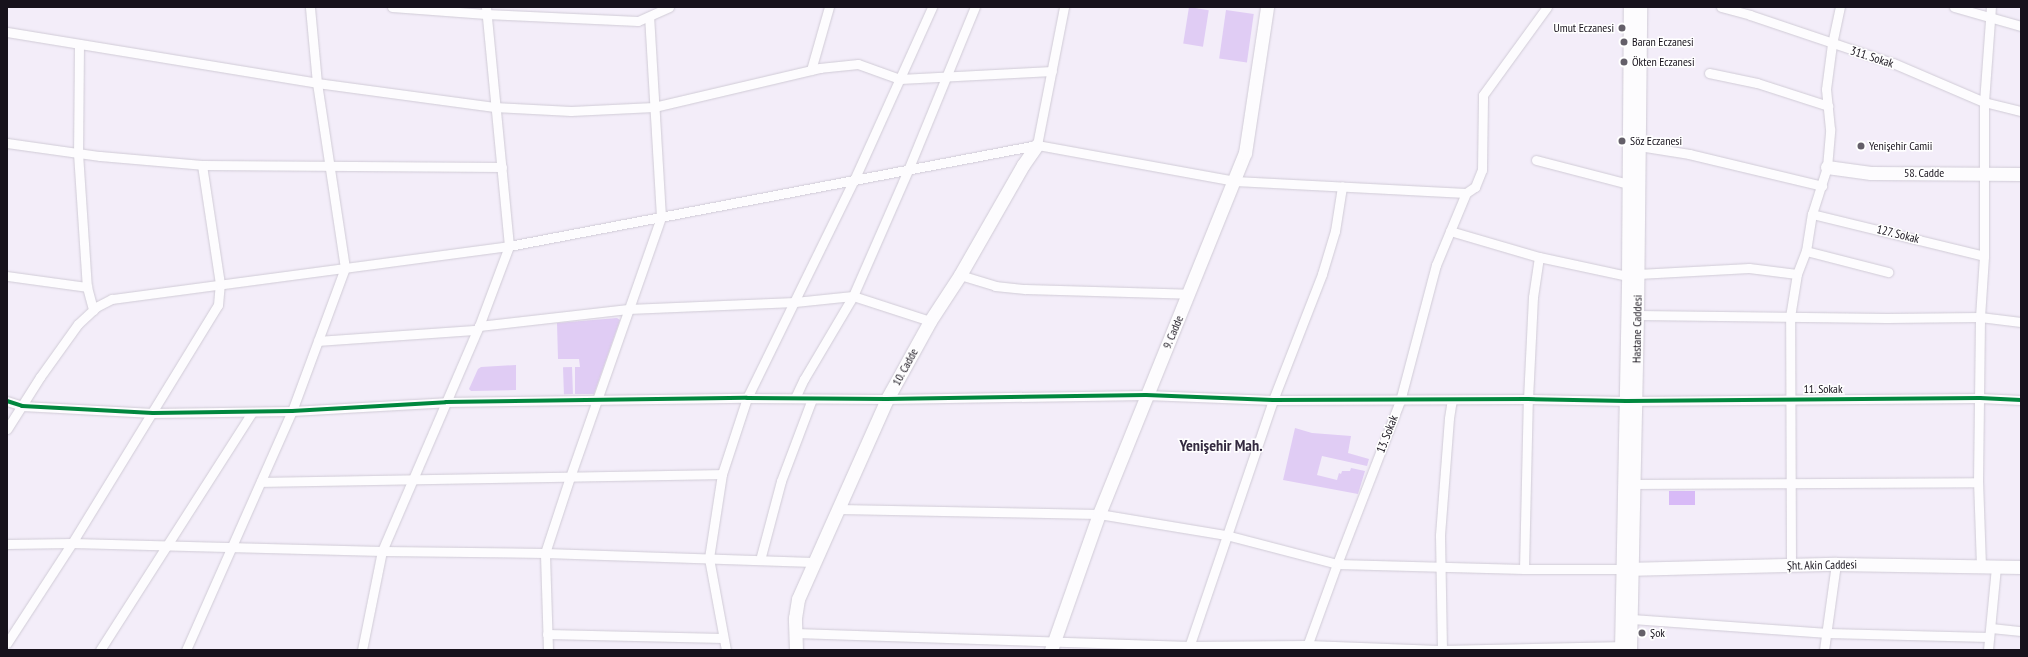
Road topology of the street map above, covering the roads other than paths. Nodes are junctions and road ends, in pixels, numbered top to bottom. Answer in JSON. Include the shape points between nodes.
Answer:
{"nodes":[{"id":1,"x":310,"y":7,"type":"edge"},
{"id":2,"x":392,"y":7,"type":"edge"},
{"id":3,"x":669,"y":7,"type":"edge"},
{"id":4,"x":829,"y":7,"type":"edge"},
{"id":5,"x":932,"y":7,"type":"edge"},
{"id":6,"x":975,"y":7,"type":"edge"},
{"id":7,"x":1064,"y":7,"type":"edge"},
{"id":8,"x":1268,"y":7,"type":"edge"},
{"id":9,"x":1547,"y":7,"type":"edge"},
{"id":10,"x":1630,"y":7,"type":"edge"},
{"id":11,"x":1640,"y":7,"type":"edge"},
{"id":12,"x":1721,"y":7,"type":"edge"},
{"id":13,"x":1840,"y":7,"type":"edge"},
{"id":14,"x":1954,"y":7,"type":"edge"},
{"id":15,"x":1991,"y":7,"type":"edge"},
{"id":16,"x":486,"y":11,"type":"edge"},
{"id":17,"x":649,"y":17,"type":"junction"},
{"id":18,"x":1989,"y":18,"type":"junction"},
{"id":19,"x":2021,"y":26,"type":"edge"},
{"id":20,"x":7,"y":32,"type":"edge"},
{"id":21,"x":79,"y":44,"type":"junction"},
{"id":22,"x":1832,"y":44,"type":"junction"},
{"id":23,"x":811,"y":70,"type":"junction"},
{"id":24,"x":1052,"y":71,"type":"junction"},
{"id":25,"x":1709,"y":73,"type":"dead end"},
{"id":26,"x":947,"y":76,"type":"junction"},
{"id":27,"x":900,"y":78,"type":"junction"},
{"id":28,"x":317,"y":83,"type":"junction"},
{"id":29,"x":1984,"y":102,"type":"junction"},
{"id":30,"x":1828,"y":106,"type":"junction"},
{"id":31,"x":494,"y":107,"type":"junction"},
{"id":32,"x":654,"y":107,"type":"junction"},
{"id":33,"x":2021,"y":111,"type":"edge"},
{"id":34,"x":7,"y":143,"type":"edge"},
{"id":35,"x":1037,"y":145,"type":"junction"},
{"id":36,"x":1639,"y":146,"type":"junction"},
{"id":37,"x":78,"y":153,"type":"junction"},
{"id":38,"x":1536,"y":160,"type":"dead end"},
{"id":39,"x":202,"y":165,"type":"junction"},
{"id":40,"x":331,"y":167,"type":"junction"},
{"id":41,"x":502,"y":167,"type":"junction"},
{"id":42,"x":1827,"y":168,"type":"junction"},
{"id":43,"x":908,"y":170,"type":"junction"},
{"id":44,"x":1983,"y":173,"type":"junction"},
{"id":45,"x":2021,"y":174,"type":"edge"},
{"id":46,"x":854,"y":180,"type":"junction"},
{"id":47,"x":1235,"y":181,"type":"junction"},
{"id":48,"x":1629,"y":184,"type":"junction"},
{"id":49,"x":1822,"y":186,"type":"junction"},
{"id":50,"x":1342,"y":187,"type":"junction"},
{"id":51,"x":1466,"y":193,"type":"junction"},
{"id":52,"x":1812,"y":214,"type":"junction"},
{"id":53,"x":661,"y":217,"type":"junction"},
{"id":54,"x":1450,"y":232,"type":"junction"},
{"id":55,"x":509,"y":246,"type":"junction"},
{"id":56,"x":1806,"y":251,"type":"junction"},
{"id":57,"x":1984,"y":256,"type":"junction"},
{"id":58,"x":1539,"y":257,"type":"junction"},
{"id":59,"x":345,"y":268,"type":"junction"},
{"id":60,"x":1888,"y":272,"type":"dead end"},
{"id":61,"x":1797,"y":274,"type":"junction"},
{"id":62,"x":960,"y":275,"type":"junction"},
{"id":63,"x":1633,"y":275,"type":"junction"},
{"id":64,"x":7,"y":276,"type":"edge"},
{"id":65,"x":220,"y":284,"type":"junction"},
{"id":66,"x":87,"y":287,"type":"junction"},
{"id":67,"x":1189,"y":294,"type":"junction"},
{"id":68,"x":854,"y":296,"type":"junction"},
{"id":69,"x":795,"y":302,"type":"junction"},
{"id":70,"x":628,"y":308,"type":"junction"},
{"id":71,"x":92,"y":310,"type":"junction"},
{"id":72,"x":1637,"y":315,"type":"junction"},
{"id":73,"x":1790,"y":317,"type":"junction"},
{"id":74,"x":1980,"y":317,"type":"junction"},
{"id":75,"x":930,"y":321,"type":"junction"},
{"id":76,"x":2021,"y":322,"type":"edge"},
{"id":77,"x":478,"y":328,"type":"junction"},
{"id":78,"x":318,"y":341,"type":"junction"},
{"id":79,"x":1146,"y":395,"type":"junction"},
{"id":80,"x":747,"y":398,"type":"junction"},
{"id":81,"x":795,"y":398,"type":"junction"},
{"id":82,"x":1980,"y":398,"type":"junction"},
{"id":83,"x":812,"y":399,"type":"junction"},
{"id":84,"x":887,"y":399,"type":"junction"},
{"id":85,"x":1528,"y":399,"type":"junction"},
{"id":86,"x":1273,"y":400,"type":"junction"},
{"id":87,"x":1452,"y":400,"type":"junction"},
{"id":88,"x":1790,"y":400,"type":"junction"},
{"id":89,"x":2021,"y":400,"type":"edge"},
{"id":90,"x":7,"y":401,"type":"edge"},
{"id":91,"x":597,"y":401,"type":"junction"},
{"id":92,"x":1400,"y":401,"type":"junction"},
{"id":93,"x":1630,"y":401,"type":"junction"},
{"id":94,"x":446,"y":402,"type":"junction"},
{"id":95,"x":22,"y":406,"type":"junction"},
{"id":96,"x":292,"y":411,"type":"junction"},
{"id":97,"x":252,"y":412,"type":"junction"},
{"id":98,"x":153,"y":413,"type":"junction"},
{"id":99,"x":7,"y":430,"type":"edge"},
{"id":100,"x":722,"y":474,"type":"junction"},
{"id":101,"x":570,"y":477,"type":"junction"},
{"id":102,"x":412,"y":480,"type":"junction"},
{"id":103,"x":261,"y":482,"type":"junction"},
{"id":104,"x":1791,"y":482,"type":"junction"},
{"id":105,"x":1978,"y":482,"type":"junction"},
{"id":106,"x":1634,"y":484,"type":"junction"},
{"id":107,"x":839,"y":509,"type":"junction"},
{"id":108,"x":1099,"y":514,"type":"junction"},
{"id":109,"x":1226,"y":535,"type":"junction"},
{"id":110,"x":72,"y":543,"type":"junction"},
{"id":111,"x":7,"y":544,"type":"edge"},
{"id":112,"x":167,"y":546,"type":"junction"},
{"id":113,"x":231,"y":547,"type":"junction"},
{"id":114,"x":382,"y":551,"type":"junction"},
{"id":115,"x":545,"y":553,"type":"junction"},
{"id":116,"x":709,"y":558,"type":"junction"},
{"id":117,"x":760,"y":560,"type":"junction"},
{"id":118,"x":813,"y":562,"type":"junction"},
{"id":119,"x":1337,"y":564,"type":"junction"},
{"id":120,"x":1836,"y":564,"type":"junction"},
{"id":121,"x":1791,"y":566,"type":"junction"},
{"id":122,"x":1981,"y":566,"type":"junction"},
{"id":123,"x":1996,"y":566,"type":"junction"},
{"id":124,"x":1441,"y":567,"type":"junction"},
{"id":125,"x":2021,"y":567,"type":"edge"},
{"id":126,"x":1524,"y":569,"type":"junction"},
{"id":127,"x":1627,"y":569,"type":"junction"},
{"id":128,"x":1632,"y":619,"type":"junction"},
{"id":129,"x":2021,"y":631,"type":"edge"},
{"id":130,"x":1990,"y":632,"type":"junction"},
{"id":131,"x":795,"y":633,"type":"junction"},
{"id":132,"x":1827,"y":633,"type":"junction"},
{"id":133,"x":547,"y":634,"type":"junction"},
{"id":134,"x":723,"y":638,"type":"junction"},
{"id":135,"x":7,"y":643,"type":"edge"},
{"id":136,"x":1053,"y":645,"type":"edge"},
{"id":137,"x":1307,"y":647,"type":"edge"},
{"id":138,"x":1188,"y":648,"type":"edge"},
{"id":139,"x":1398,"y":649,"type":"edge"},
{"id":140,"x":1525,"y":649,"type":"edge"},
{"id":141,"x":1624,"y":649,"type":"edge"},
{"id":142,"x":100,"y":650,"type":"edge"},
{"id":143,"x":186,"y":650,"type":"edge"},
{"id":144,"x":362,"y":650,"type":"edge"},
{"id":145,"x":548,"y":650,"type":"edge"},
{"id":146,"x":726,"y":650,"type":"edge"},
{"id":147,"x":796,"y":650,"type":"edge"},
{"id":148,"x":1441,"y":650,"type":"edge"},
{"id":149,"x":1445,"y":650,"type":"edge"},
{"id":150,"x":1824,"y":650,"type":"edge"},
{"id":151,"x":1988,"y":650,"type":"edge"}],
"edges":[{"from":1,"to":28,"type":"street"},
{"from":2,"to":16,"type":"street"},
{"from":3,"to":17,"type":"street"},
{"from":4,"to":23,"type":"street"},
{"from":5,"to":27,"type":"street"},
{"from":6,"to":26,"type":"street"},
{"from":7,"to":24,"type":"street"},
{"from":8,"to":47,"type":"street","name":"9. Cadde","via":[[1245,153]]},
{"from":9,"to":51,"type":"street","name":"13. Sokak","via":[[1483,95],[1482,170],[1475,187]]},
{"from":10,"to":48,"type":"street","name":"Hastane Caddesi"},
{"from":11,"to":36,"type":"street","name":"Hastane Caddesi"},
{"from":12,"to":22,"type":"street","name":"311. Sokak"},
{"from":13,"to":22,"type":"street"},
{"from":14,"to":18,"type":"street"},
{"from":15,"to":18,"type":"street"},
{"from":16,"to":17,"type":"street","via":[[638,21]]},
{"from":16,"to":31,"type":"street"},
{"from":17,"to":32,"type":"street"},
{"from":18,"to":19,"type":"street"},
{"from":18,"to":29,"type":"street"},
{"from":20,"to":21,"type":"street"},
{"from":21,"to":28,"type":"street"},
{"from":21,"to":37,"type":"street"},
{"from":22,"to":29,"type":"street","name":"311. Sokak","via":[[1893,63]]},
{"from":22,"to":30,"type":"street","via":[[1826,89]]},
{"from":23,"to":27,"type":"street","via":[[858,64]]},
{"from":23,"to":32,"type":"street"},
{"from":24,"to":26,"type":"street"},
{"from":24,"to":35,"type":"street"},
{"from":25,"to":30,"type":"street","via":[[1756,83]]},
{"from":26,"to":27,"type":"street"},
{"from":26,"to":43,"type":"street"},
{"from":27,"to":46,"type":"street"},
{"from":28,"to":31,"type":"street"},
{"from":28,"to":40,"type":"street"},
{"from":29,"to":33,"type":"street","name":"311. Sokak"},
{"from":29,"to":44,"type":"street"},
{"from":30,"to":42,"type":"street","via":[[1830,129]]},
{"from":31,"to":32,"type":"street","via":[[571,111]]},
{"from":31,"to":41,"type":"street"},
{"from":32,"to":53,"type":"street"},
{"from":34,"to":37,"type":"street"},
{"from":35,"to":43,"type":"street"},
{"from":35,"to":47,"type":"street"},
{"from":35,"to":62,"type":"street","name":"10. Cadde"},
{"from":36,"to":49,"type":"street","via":[[1689,154]]},
{"from":36,"to":63,"type":"street","name":"Hastane Caddesi"},
{"from":37,"to":39,"type":"street"},
{"from":37,"to":66,"type":"street"},
{"from":38,"to":48,"type":"street"},
{"from":39,"to":40,"type":"street"},
{"from":39,"to":65,"type":"street"},
{"from":40,"to":41,"type":"street"},
{"from":40,"to":59,"type":"street"},
{"from":41,"to":55,"type":"street"},
{"from":42,"to":44,"type":"street","name":"58. Cadde","via":[[1871,173]]},
{"from":42,"to":49,"type":"street"},
{"from":43,"to":46,"type":"street"},
{"from":43,"to":68,"type":"street"},
{"from":44,"to":45,"type":"street","name":"58. Cadde"},
{"from":44,"to":57,"type":"street"},
{"from":46,"to":53,"type":"street"},
{"from":46,"to":69,"type":"street"},
{"from":47,"to":50,"type":"street"},
{"from":47,"to":67,"type":"street","name":"9. Cadde"},
{"from":48,"to":63,"type":"street","name":"Hastane Caddesi"},
{"from":49,"to":52,"type":"street"},
{"from":50,"to":51,"type":"street"},
{"from":50,"to":86,"type":"street","via":[[1335,231],[1322,274]]},
{"from":51,"to":54,"type":"street","name":"13. Sokak"},
{"from":52,"to":56,"type":"street"},
{"from":52,"to":57,"type":"street","name":"127. Sokak"},
{"from":53,"to":55,"type":"street"},
{"from":53,"to":70,"type":"street"},
{"from":54,"to":58,"type":"street"},
{"from":54,"to":92,"type":"street","name":"13. Sokak","via":[[1436,265]]},
{"from":55,"to":59,"type":"street"},
{"from":55,"to":77,"type":"street"},
{"from":56,"to":60,"type":"street"},
{"from":56,"to":61,"type":"street"},
{"from":57,"to":74,"type":"street"},
{"from":58,"to":63,"type":"street"},
{"from":58,"to":85,"type":"street","via":[[1533,297]]},
{"from":59,"to":65,"type":"street"},
{"from":59,"to":78,"type":"street"},
{"from":61,"to":63,"type":"street","via":[[1749,268]]},
{"from":61,"to":73,"type":"street"},
{"from":62,"to":67,"type":"street","via":[[996,286],[1018,288]]},
{"from":62,"to":75,"type":"street","name":"10. Cadde"},
{"from":63,"to":72,"type":"street","name":"Hastane Caddesi"},
{"from":63,"to":93,"type":"street","name":"Hastane Caddesi"},
{"from":64,"to":66,"type":"street"},
{"from":65,"to":71,"type":"street","via":[[112,299]]},
{"from":65,"to":98,"type":"street","via":[[218,305]]},
{"from":66,"to":71,"type":"street"},
{"from":67,"to":79,"type":"street","name":"9. Cadde"},
{"from":68,"to":69,"type":"street"},
{"from":68,"to":75,"type":"street"},
{"from":68,"to":81,"type":"street"},
{"from":69,"to":70,"type":"street"},
{"from":69,"to":80,"type":"street"},
{"from":70,"to":77,"type":"street"},
{"from":70,"to":91,"type":"street"},
{"from":71,"to":95,"type":"street","via":[[78,324]]},
{"from":72,"to":73,"type":"street"},
{"from":72,"to":93,"type":"street","name":"Hastane Caddesi"},
{"from":73,"to":74,"type":"street"},
{"from":73,"to":88,"type":"street"},
{"from":74,"to":76,"type":"street"},
{"from":74,"to":82,"type":"street"},
{"from":75,"to":84,"type":"street","name":"10. Cadde"},
{"from":77,"to":78,"type":"street"},
{"from":77,"to":94,"type":"street"},
{"from":78,"to":96,"type":"street"},
{"from":79,"to":84,"type":"street","name":"11. Sokak"},
{"from":79,"to":86,"type":"street","name":"11. Sokak"},
{"from":79,"to":108,"type":"street","name":"9. Cadde"},
{"from":80,"to":81,"type":"street","name":"11. Sokak"},
{"from":80,"to":91,"type":"street","name":"11. Sokak"},
{"from":80,"to":100,"type":"street"},
{"from":81,"to":83,"type":"street","name":"11. Sokak"},
{"from":82,"to":88,"type":"street","name":"11. Sokak"},
{"from":82,"to":89,"type":"street","name":"11. Sokak"},
{"from":82,"to":105,"type":"street"},
{"from":83,"to":84,"type":"street","name":"11. Sokak"},
{"from":83,"to":117,"type":"street","via":[[781,481]]},
{"from":84,"to":107,"type":"street","name":"10. Cadde"},
{"from":85,"to":87,"type":"street","name":"11. Sokak"},
{"from":85,"to":93,"type":"street","name":"11. Sokak"},
{"from":85,"to":126,"type":"street"},
{"from":86,"to":92,"type":"street","name":"11. Sokak"},
{"from":86,"to":109,"type":"street"},
{"from":87,"to":92,"type":"street","name":"11. Sokak"},
{"from":87,"to":124,"type":"street","via":[[1440,535]]},
{"from":88,"to":93,"type":"street","name":"11. Sokak"},
{"from":88,"to":104,"type":"street"},
{"from":90,"to":95,"type":"street","name":"11. Sokak"},
{"from":91,"to":94,"type":"street","name":"11. Sokak"},
{"from":91,"to":101,"type":"street"},
{"from":92,"to":119,"type":"street","name":"13. Sokak"},
{"from":93,"to":106,"type":"street","name":"Hastane Caddesi"},
{"from":93,"to":127,"type":"street","name":"Hastane Caddesi"},
{"from":94,"to":96,"type":"street","name":"11. Sokak"},
{"from":94,"to":102,"type":"street"},
{"from":95,"to":98,"type":"street","name":"11. Sokak"},
{"from":95,"to":99,"type":"street"},
{"from":96,"to":97,"type":"street","name":"11. Sokak"},
{"from":96,"to":103,"type":"street"},
{"from":97,"to":98,"type":"street","name":"11. Sokak"},
{"from":97,"to":112,"type":"street"},
{"from":98,"to":110,"type":"street"},
{"from":100,"to":101,"type":"street"},
{"from":100,"to":116,"type":"street"},
{"from":101,"to":102,"type":"street"},
{"from":101,"to":115,"type":"street"},
{"from":102,"to":103,"type":"street"},
{"from":102,"to":114,"type":"street"},
{"from":103,"to":113,"type":"street"},
{"from":104,"to":105,"type":"street"},
{"from":104,"to":106,"type":"street"},
{"from":104,"to":121,"type":"street"},
{"from":105,"to":122,"type":"street"},
{"from":106,"to":127,"type":"street","name":"Hastane Caddesi"},
{"from":107,"to":108,"type":"street"},
{"from":107,"to":118,"type":"street","name":"10. Cadde"},
{"from":108,"to":109,"type":"street"},
{"from":108,"to":136,"type":"street","name":"9. Cadde"},
{"from":109,"to":119,"type":"street"},
{"from":109,"to":138,"type":"street"},
{"from":110,"to":111,"type":"street"},
{"from":110,"to":112,"type":"street"},
{"from":110,"to":135,"type":"street"},
{"from":112,"to":113,"type":"street"},
{"from":112,"to":142,"type":"street"},
{"from":113,"to":114,"type":"street"},
{"from":113,"to":143,"type":"street"},
{"from":114,"to":115,"type":"street"},
{"from":114,"to":144,"type":"street"},
{"from":115,"to":116,"type":"street"},
{"from":115,"to":133,"type":"street"},
{"from":116,"to":117,"type":"street"},
{"from":116,"to":134,"type":"street"},
{"from":117,"to":118,"type":"street"},
{"from":118,"to":131,"type":"street","name":"10. Cadde","via":[[798,599]]},
{"from":119,"to":124,"type":"street"},
{"from":119,"to":137,"type":"street","name":"13. Sokak"},
{"from":120,"to":121,"type":"street","name":"Şht. Akin Caddesi"},
{"from":120,"to":122,"type":"street","name":"Şht. Akin Caddesi"},
{"from":120,"to":132,"type":"street"},
{"from":121,"to":127,"type":"street","name":"Şht. Akin Caddesi"},
{"from":122,"to":123,"type":"street","name":"Şht. Akin Caddesi"},
{"from":123,"to":125,"type":"street","name":"Şht. Akin Caddesi"},
{"from":123,"to":130,"type":"street"},
{"from":124,"to":126,"type":"street"},
{"from":124,"to":148,"type":"street"},
{"from":126,"to":127,"type":"street"},
{"from":127,"to":128,"type":"street","name":"Hastane Caddesi"},
{"from":127,"to":141,"type":"street","name":"Hastane Caddesi"},
{"from":128,"to":132,"type":"street"},
{"from":128,"to":141,"type":"street","name":"Hastane Caddesi"},
{"from":129,"to":130,"type":"street"},
{"from":130,"to":132,"type":"street"},
{"from":130,"to":151,"type":"street"},
{"from":131,"to":136,"type":"street"},
{"from":131,"to":147,"type":"street","name":"10. Cadde"},
{"from":132,"to":150,"type":"street"},
{"from":133,"to":134,"type":"street"},
{"from":133,"to":145,"type":"street"},
{"from":134,"to":146,"type":"street"},
{"from":136,"to":138,"type":"street"},
{"from":137,"to":138,"type":"street"},
{"from":137,"to":139,"type":"street"},
{"from":139,"to":148,"type":"street"},
{"from":140,"to":141,"type":"street"},
{"from":140,"to":149,"type":"street"}]}
